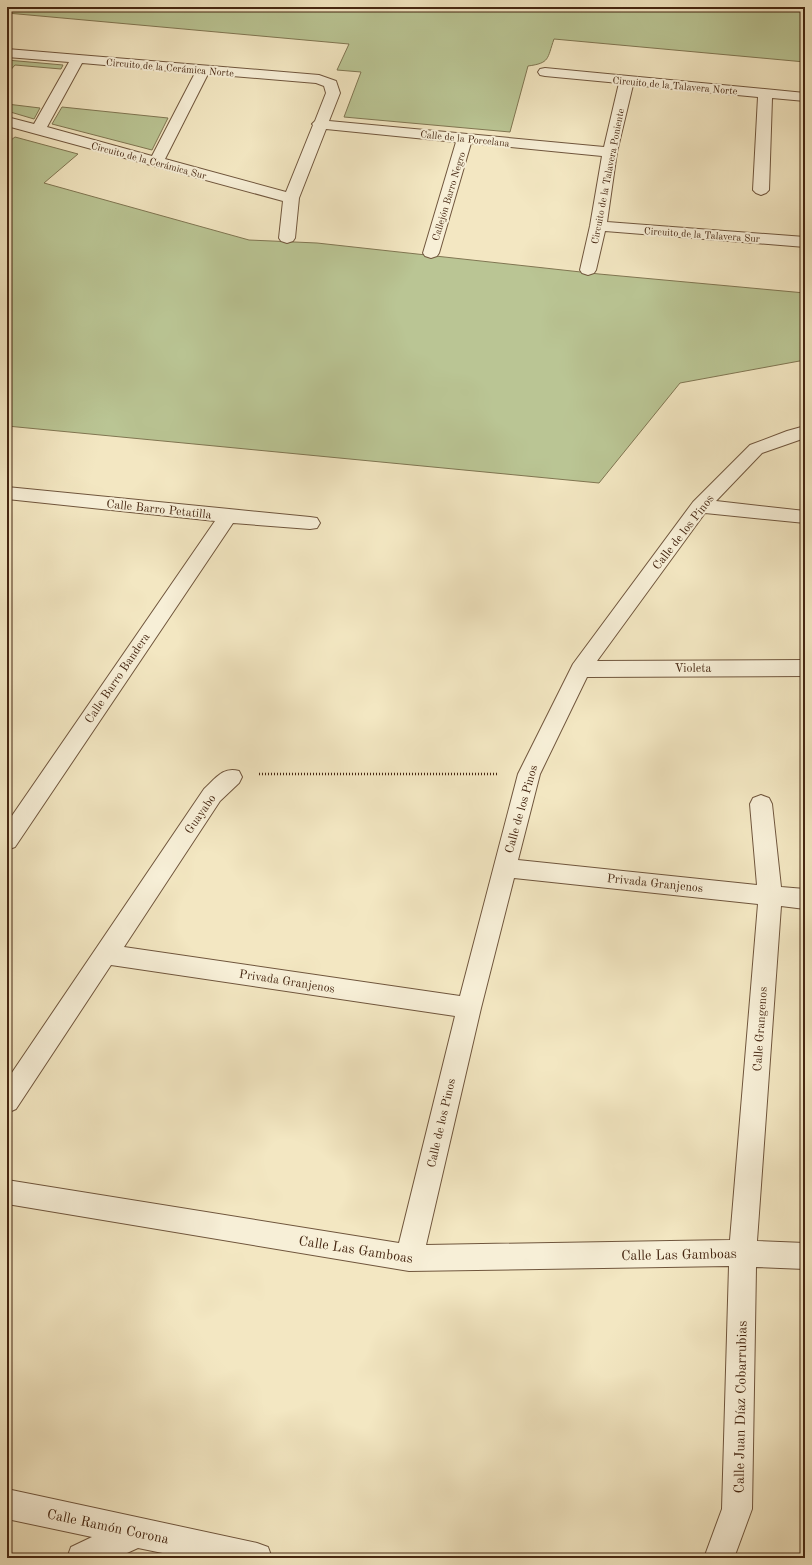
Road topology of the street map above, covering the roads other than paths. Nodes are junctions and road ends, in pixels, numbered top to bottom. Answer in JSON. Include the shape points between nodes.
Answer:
{"nodes":[{"id":1,"x":7,"y":53,"type":"edge"},
{"id":2,"x":78,"y":59,"type":"junction"},
{"id":3,"x":204,"y":69,"type":"junction"},
{"id":4,"x":545,"y":72,"type":"dead end"},
{"id":5,"x":626,"y":81,"type":"junction"},
{"id":6,"x":765,"y":94,"type":"junction"},
{"id":7,"x":805,"y":97,"type":"edge"},
{"id":8,"x":7,"y":121,"type":"edge"},
{"id":9,"x":319,"y":124,"type":"junction"},
{"id":10,"x":38,"y":130,"type":"junction"},
{"id":11,"x":465,"y":138,"type":"junction"},
{"id":12,"x":610,"y":152,"type":"junction"},
{"id":13,"x":156,"y":162,"type":"junction"},
{"id":14,"x":761,"y":190,"type":"dead end"},
{"id":15,"x":291,"y":198,"type":"junction"},
{"id":16,"x":598,"y":226,"type":"junction"},
{"id":17,"x":287,"y":238,"type":"dead end"},
{"id":18,"x":805,"y":242,"type":"edge"},
{"id":19,"x":431,"y":253,"type":"dead end"},
{"id":20,"x":588,"y":270,"type":"dead end"},
{"id":21,"x":805,"y":432,"type":"edge"},
{"id":22,"x":10,"y":499,"type":"edge"},
{"id":23,"x":700,"y":506,"type":"junction"},
{"id":24,"x":228,"y":516,"type":"junction"},
{"id":25,"x":805,"y":517,"type":"edge"},
{"id":26,"x":310,"y":523,"type":"dead end"},
{"id":27,"x":805,"y":668,"type":"edge"},
{"id":28,"x":580,"y":669,"type":"junction"},
{"id":29,"x":231,"y":777,"type":"road end"},
{"id":30,"x":761,"y":804,"type":"dead end"},
{"id":31,"x":7,"y":841,"type":"edge"},
{"id":32,"x":504,"y":868,"type":"junction"},
{"id":33,"x":770,"y":896,"type":"junction"},
{"id":34,"x":805,"y":899,"type":"edge"},
{"id":35,"x":105,"y":954,"type":"junction"},
{"id":36,"x":469,"y":1008,"type":"junction"},
{"id":37,"x":7,"y":1101,"type":"edge"},
{"id":38,"x":7,"y":1192,"type":"edge"},
{"id":39,"x":743,"y":1253,"type":"junction"},
{"id":40,"x":805,"y":1256,"type":"edge"},
{"id":41,"x":409,"y":1258,"type":"junction"},
{"id":42,"x":7,"y":1504,"type":"edge"},
{"id":43,"x":138,"y":1532,"type":"junction"},
{"id":44,"x":82,"y":1558,"type":"edge"},
{"id":45,"x":257,"y":1558,"type":"edge"},
{"id":46,"x":719,"y":1558,"type":"edge"}],
"edges":[{"from":1,"to":2,"type":"street","name":"Circuito de la Cerámica Norte"},
{"from":2,"to":3,"type":"street","name":"Circuito de la Cerámica Norte"},
{"from":2,"to":10,"type":"street"},
{"from":3,"to":9,"type":"street","name":"Circuito de la Cerámica Norte","via":[[319,79],[331,84],[333,93]]},
{"from":3,"to":13,"type":"street"},
{"from":4,"to":5,"type":"street","name":"Circuito de la Talavera Norte"},
{"from":5,"to":6,"type":"street","name":"Circuito de la Talavera Norte"},
{"from":5,"to":12,"type":"street","name":"Circuito de la Talavera Poniente"},
{"from":6,"to":7,"type":"street","name":"Circuito de la Talavera Norte"},
{"from":6,"to":14,"type":"street"},
{"from":8,"to":10,"type":"street","name":"Circuito de la Cerámica Sur"},
{"from":9,"to":11,"type":"street","name":"Calle de la Porcelana"},
{"from":9,"to":15,"type":"street"},
{"from":10,"to":13,"type":"street","name":"Circuito de la Cerámica Sur"},
{"from":11,"to":12,"type":"street","name":"Calle de la Porcelana"},
{"from":11,"to":19,"type":"street","name":"Callejón Barro Negro"},
{"from":12,"to":16,"type":"street","name":"Circuito de la Talavera Poniente"},
{"from":13,"to":15,"type":"street","name":"Circuito de la Cerámica Sur"},
{"from":15,"to":17,"type":"street"},
{"from":16,"to":18,"type":"street","name":"Circuito de la Talavera Sur"},
{"from":16,"to":20,"type":"street","name":"Circuito de la Talavera Poniente"},
{"from":21,"to":23,"type":"street","name":"Calle de los Pinos","via":[[756,449]]},
{"from":22,"to":24,"type":"street","name":"Calle Barro Petatilla"},
{"from":23,"to":25,"type":"street"},
{"from":23,"to":28,"type":"street","name":"Calle de los Pinos"},
{"from":24,"to":26,"type":"street","name":"Calle Barro Petatilla"},
{"from":24,"to":31,"type":"street","name":"Calle Barro Bandera"},
{"from":27,"to":28,"type":"street","name":"Violeta"},
{"from":28,"to":32,"type":"street","name":"Calle de los Pinos","via":[[529,774]]},
{"from":29,"to":35,"type":"street","name":"Guayabo","via":[[212,794]]},
{"from":30,"to":33,"type":"street","name":"Calle Grangenos"},
{"from":32,"to":33,"type":"street","name":"Privada Granjenos"},
{"from":32,"to":36,"type":"street","name":"Calle de los Pinos"},
{"from":33,"to":34,"type":"street","name":"Privada Granjenos"},
{"from":33,"to":39,"type":"street","name":"Calle Grangenos"},
{"from":35,"to":36,"type":"street","name":"Privada Granjenos"},
{"from":35,"to":37,"type":"street","name":"Guayabo"},
{"from":36,"to":41,"type":"street","name":"Calle de los Pinos"},
{"from":38,"to":41,"type":"street","name":"Calle Las Gamboas"},
{"from":39,"to":40,"type":"street","name":"Calle Las Gamboas"},
{"from":39,"to":41,"type":"street","name":"Calle Las Gamboas"},
{"from":39,"to":46,"type":"street","name":"Calle Juan Díaz Cobarrubias","via":[[737,1509]]},
{"from":42,"to":43,"type":"street","name":"Calle Ramón Corona"},
{"from":43,"to":44,"type":"street"},
{"from":43,"to":45,"type":"street","name":"Calle Ramón Corona"}]}
